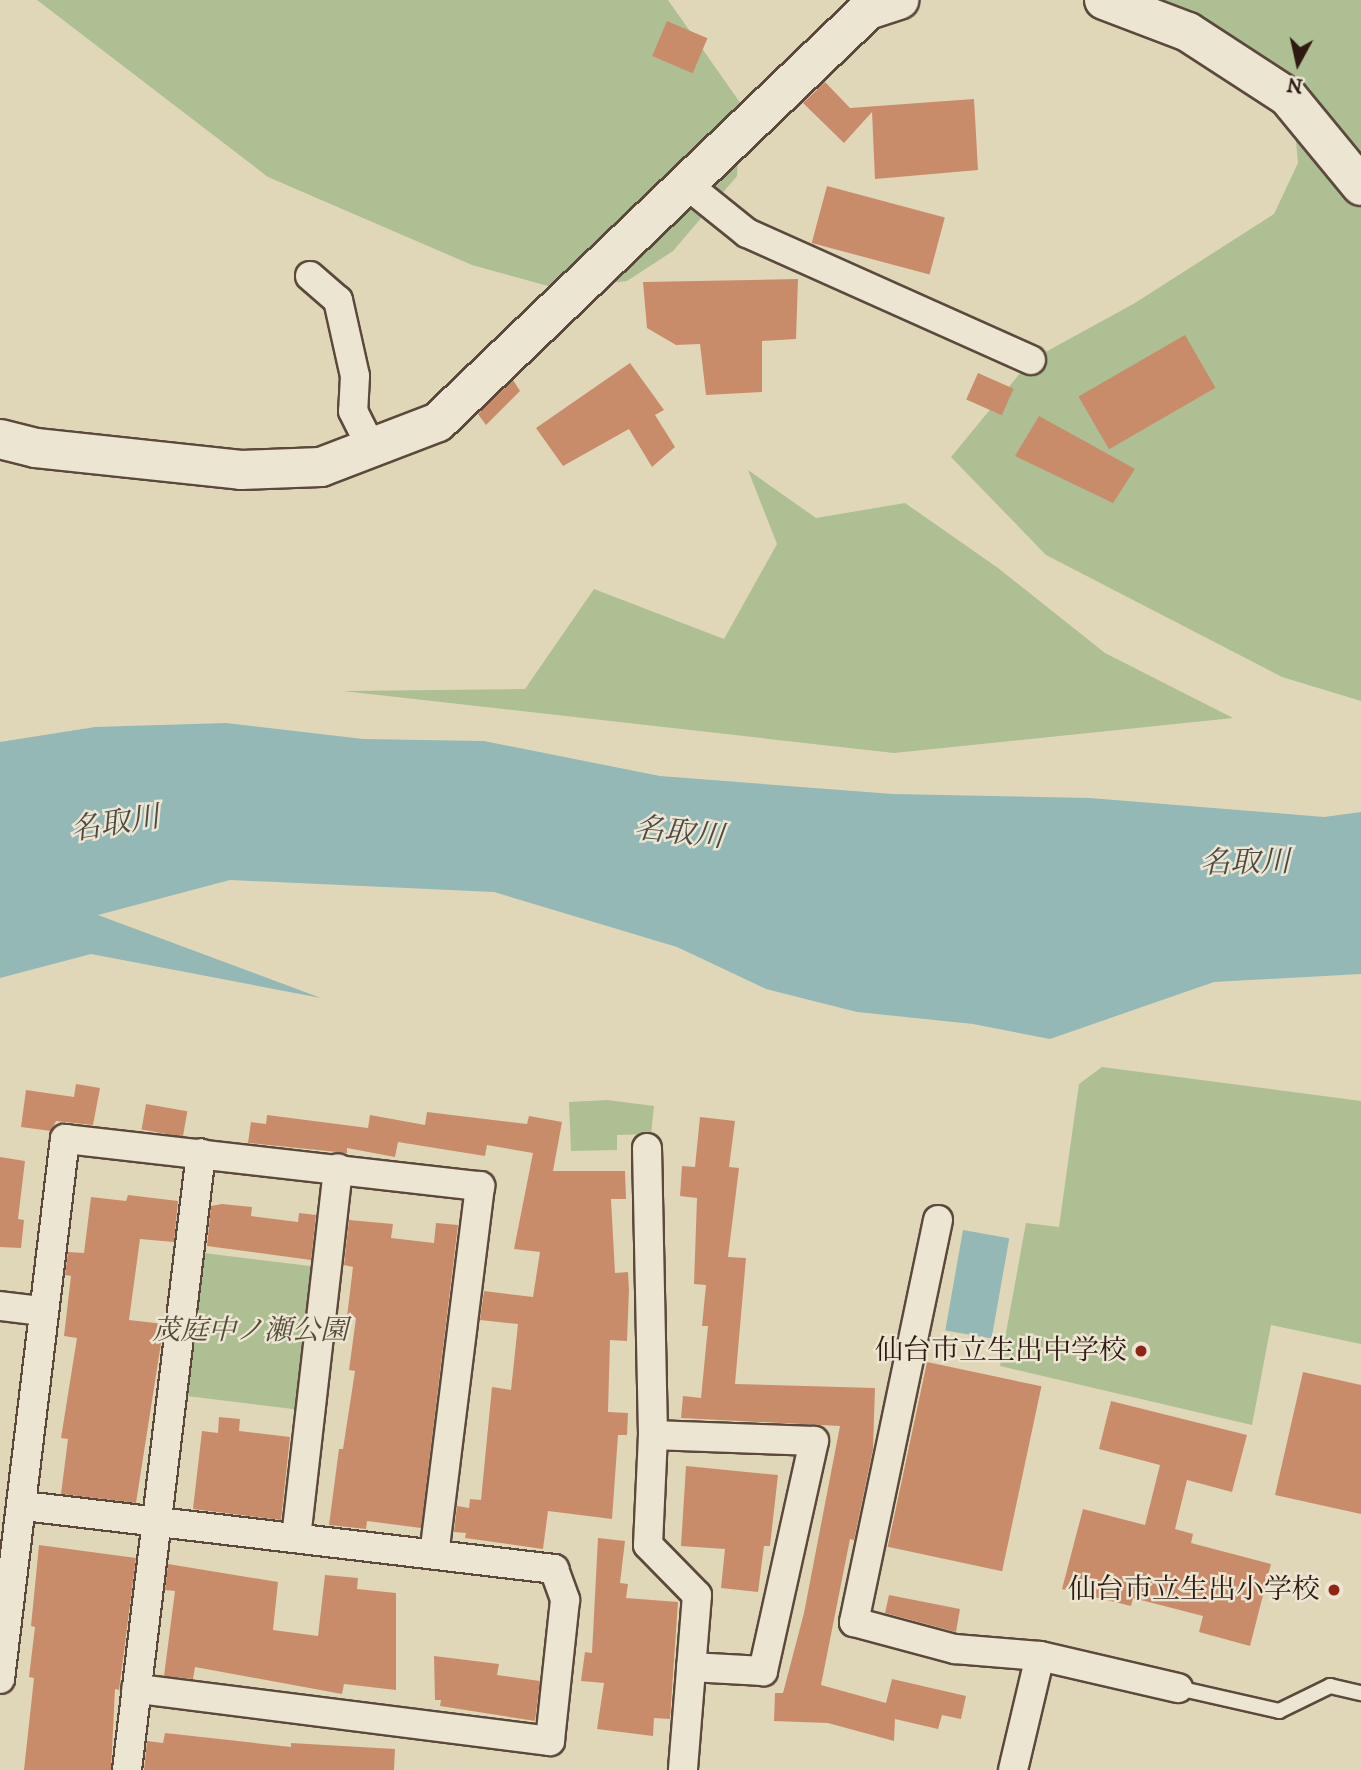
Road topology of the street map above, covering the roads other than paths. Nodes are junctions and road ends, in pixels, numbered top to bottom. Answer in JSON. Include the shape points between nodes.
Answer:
{"nodes":[{"id":1,"x":899,"y":0,"type":"edge"},
{"id":2,"x":1104,"y":0,"type":"edge"},
{"id":3,"x":686,"y":184,"type":"junction"},
{"id":4,"x":1361,"y":186,"type":"edge"},
{"id":5,"x":310,"y":276,"type":"dead end"},
{"id":6,"x":1031,"y":360,"type":"dead end"},
{"id":7,"x":0,"y":439,"type":"edge"},
{"id":8,"x":372,"y":449,"type":"junction"},
{"id":9,"x":647,"y":1149,"type":"dead end"},
{"id":10,"x":201,"y":1153,"type":"junction"},
{"id":11,"x":338,"y":1168,"type":"junction"},
{"id":12,"x":938,"y":1220,"type":"dead end"},
{"id":13,"x":0,"y":1306,"type":"edge"},
{"id":14,"x":41,"y":1311,"type":"junction"},
{"id":15,"x":653,"y":1436,"type":"junction"},
{"id":16,"x":24,"y":1506,"type":"junction"},
{"id":17,"x":158,"y":1524,"type":"junction"},
{"id":18,"x":296,"y":1538,"type":"junction"},
{"id":19,"x":434,"y":1554,"type":"junction"},
{"id":20,"x":1040,"y":1656,"type":"junction"},
{"id":21,"x":691,"y":1667,"type":"junction"},
{"id":22,"x":0,"y":1679,"type":"edge"},
{"id":23,"x":1178,"y":1688,"type":"joint"},
{"id":24,"x":136,"y":1689,"type":"junction"},
{"id":25,"x":1361,"y":1693,"type":"edge"},
{"id":26,"x":127,"y":1770,"type":"edge"},
{"id":27,"x":683,"y":1770,"type":"edge"},
{"id":28,"x":1013,"y":1770,"type":"edge"}],
"edges":[{"from":1,"to":3,"type":"street","via":[[868,10]]},
{"from":2,"to":4,"type":"street","via":[[1188,32],[1288,97]]},
{"from":3,"to":6,"type":"street","via":[[747,233]]},
{"from":3,"to":8,"type":"street","via":[[438,422]]},
{"from":5,"to":8,"type":"street","via":[[338,300],[355,376],[353,411]]},
{"from":7,"to":8,"type":"street","via":[[36,448],[241,470],[321,467]]},
{"from":9,"to":15,"type":"street"},
{"from":10,"to":11,"type":"street"},
{"from":10,"to":14,"type":"street","via":[[65,1139]]},
{"from":10,"to":17,"type":"street"},
{"from":11,"to":18,"type":"street"},
{"from":11,"to":19,"type":"street","via":[[480,1185]]},
{"from":12,"to":20,"type":"street","via":[[854,1622],[955,1649]]},
{"from":13,"to":14,"type":"street"},
{"from":14,"to":16,"type":"street"},
{"from":15,"to":21,"type":"street","via":[[648,1545],[697,1595]]},
{"from":15,"to":21,"type":"street","via":[[814,1441],[763,1671]]},
{"from":16,"to":17,"type":"street"},
{"from":16,"to":22,"type":"street"},
{"from":17,"to":18,"type":"street"},
{"from":17,"to":24,"type":"street"},
{"from":18,"to":19,"type":"street"},
{"from":19,"to":24,"type":"street","via":[[554,1569],[565,1600],[550,1741]]},
{"from":20,"to":23,"type":"street"},
{"from":20,"to":28,"type":"street"},
{"from":21,"to":27,"type":"street"},
{"from":23,"to":25,"type":"lane","via":[[1279,1711],[1330,1686]]},
{"from":24,"to":26,"type":"street"}]}
